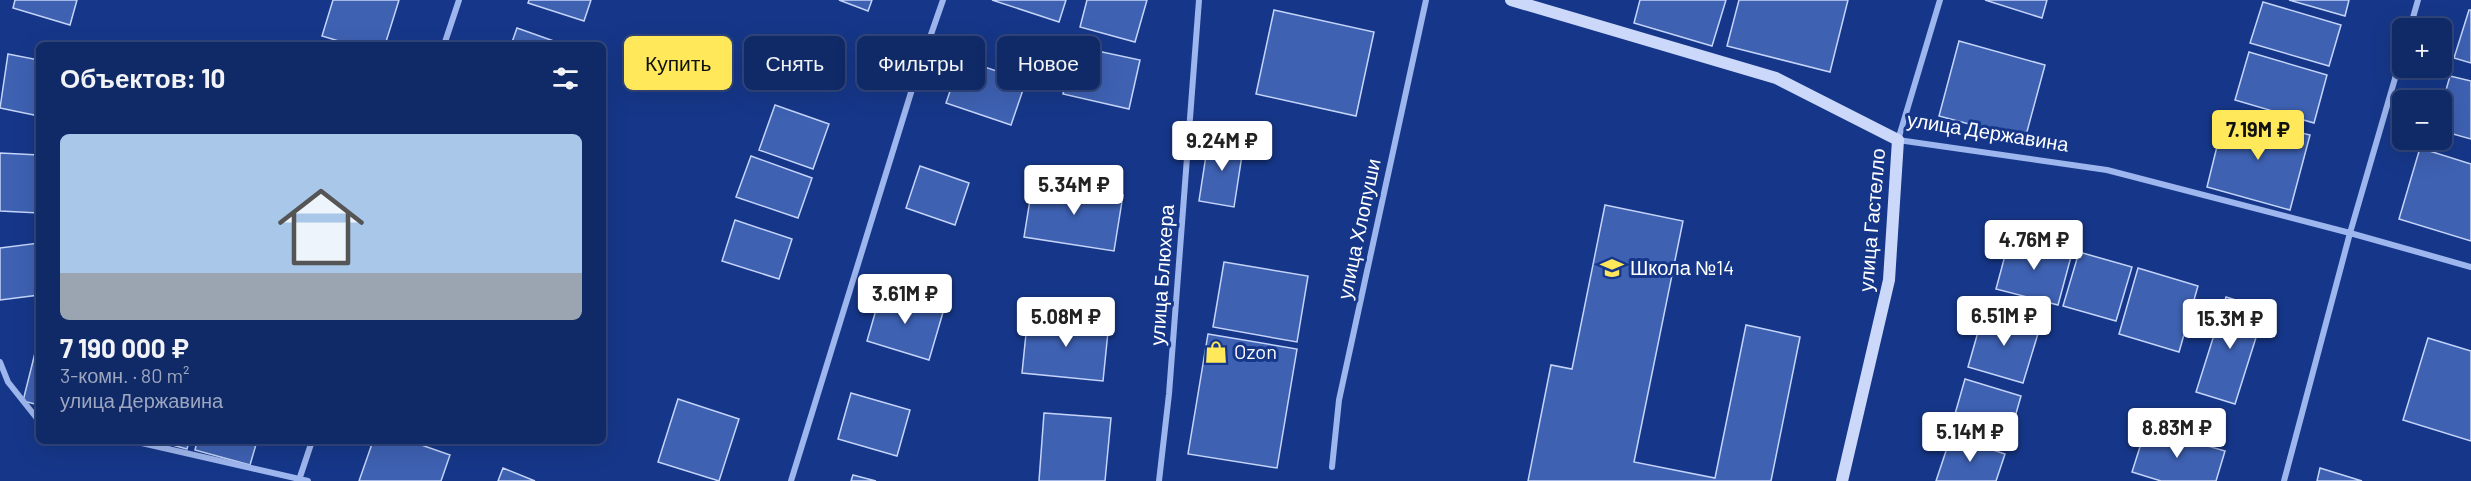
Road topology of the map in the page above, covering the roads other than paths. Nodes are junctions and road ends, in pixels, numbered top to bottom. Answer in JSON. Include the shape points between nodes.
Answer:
{"nodes":[{"id":1,"x":459,"y":0,"type":"edge"},
{"id":2,"x":943,"y":0,"type":"edge"},
{"id":3,"x":1199,"y":0,"type":"edge"},
{"id":4,"x":1426,"y":0,"type":"edge"},
{"id":5,"x":1511,"y":0,"type":"edge"},
{"id":6,"x":1940,"y":0,"type":"edge"},
{"id":7,"x":2418,"y":0,"type":"edge"},
{"id":8,"x":2413,"y":18,"type":"edge"},
{"id":9,"x":445,"y":42,"type":"edge"},
{"id":10,"x":2395,"y":78,"type":"edge"},
{"id":11,"x":1898,"y":140,"type":"junction"},
{"id":12,"x":2350,"y":233,"type":"junction"},
{"id":13,"x":2471,"y":267,"type":"edge"},
{"id":14,"x":0,"y":362,"type":"edge"},
{"id":15,"x":36,"y":417,"type":"edge"},
{"id":16,"x":146,"y":444,"type":"edge"},
{"id":17,"x":311,"y":444,"type":"edge"},
{"id":18,"x":1332,"y":467,"type":"dead end"},
{"id":19,"x":299,"y":479,"type":"edge"},
{"id":20,"x":308,"y":481,"type":"edge"},
{"id":21,"x":791,"y":481,"type":"edge"},
{"id":22,"x":1159,"y":481,"type":"edge"},
{"id":23,"x":1842,"y":481,"type":"edge"},
{"id":24,"x":2284,"y":481,"type":"edge"}],
"edges":[{"from":1,"to":9,"type":"street"},
{"from":2,"to":21,"type":"street"},
{"from":3,"to":22,"type":"street","name":"улица Блюхера"},
{"from":4,"to":18,"type":"street","name":"улица Хлопуши","via":[[1339,400]]},
{"from":5,"to":11,"type":"street","name":"улица Державина","via":[[1776,78]]},
{"from":6,"to":11,"type":"street","name":"улица Гастелло"},
{"from":7,"to":8,"type":"street"},
{"from":10,"to":12,"type":"street"},
{"from":11,"to":12,"type":"street","name":"улица Державина","via":[[2107,170]]},
{"from":11,"to":23,"type":"street","name":"улица Гастелло","via":[[1889,280]]},
{"from":12,"to":13,"type":"street","name":"улица Державина"},
{"from":12,"to":24,"type":"street"},
{"from":14,"to":15,"type":"street","via":[[8,382]]},
{"from":16,"to":19,"type":"street"},
{"from":17,"to":19,"type":"street"},
{"from":19,"to":20,"type":"street"}]}
